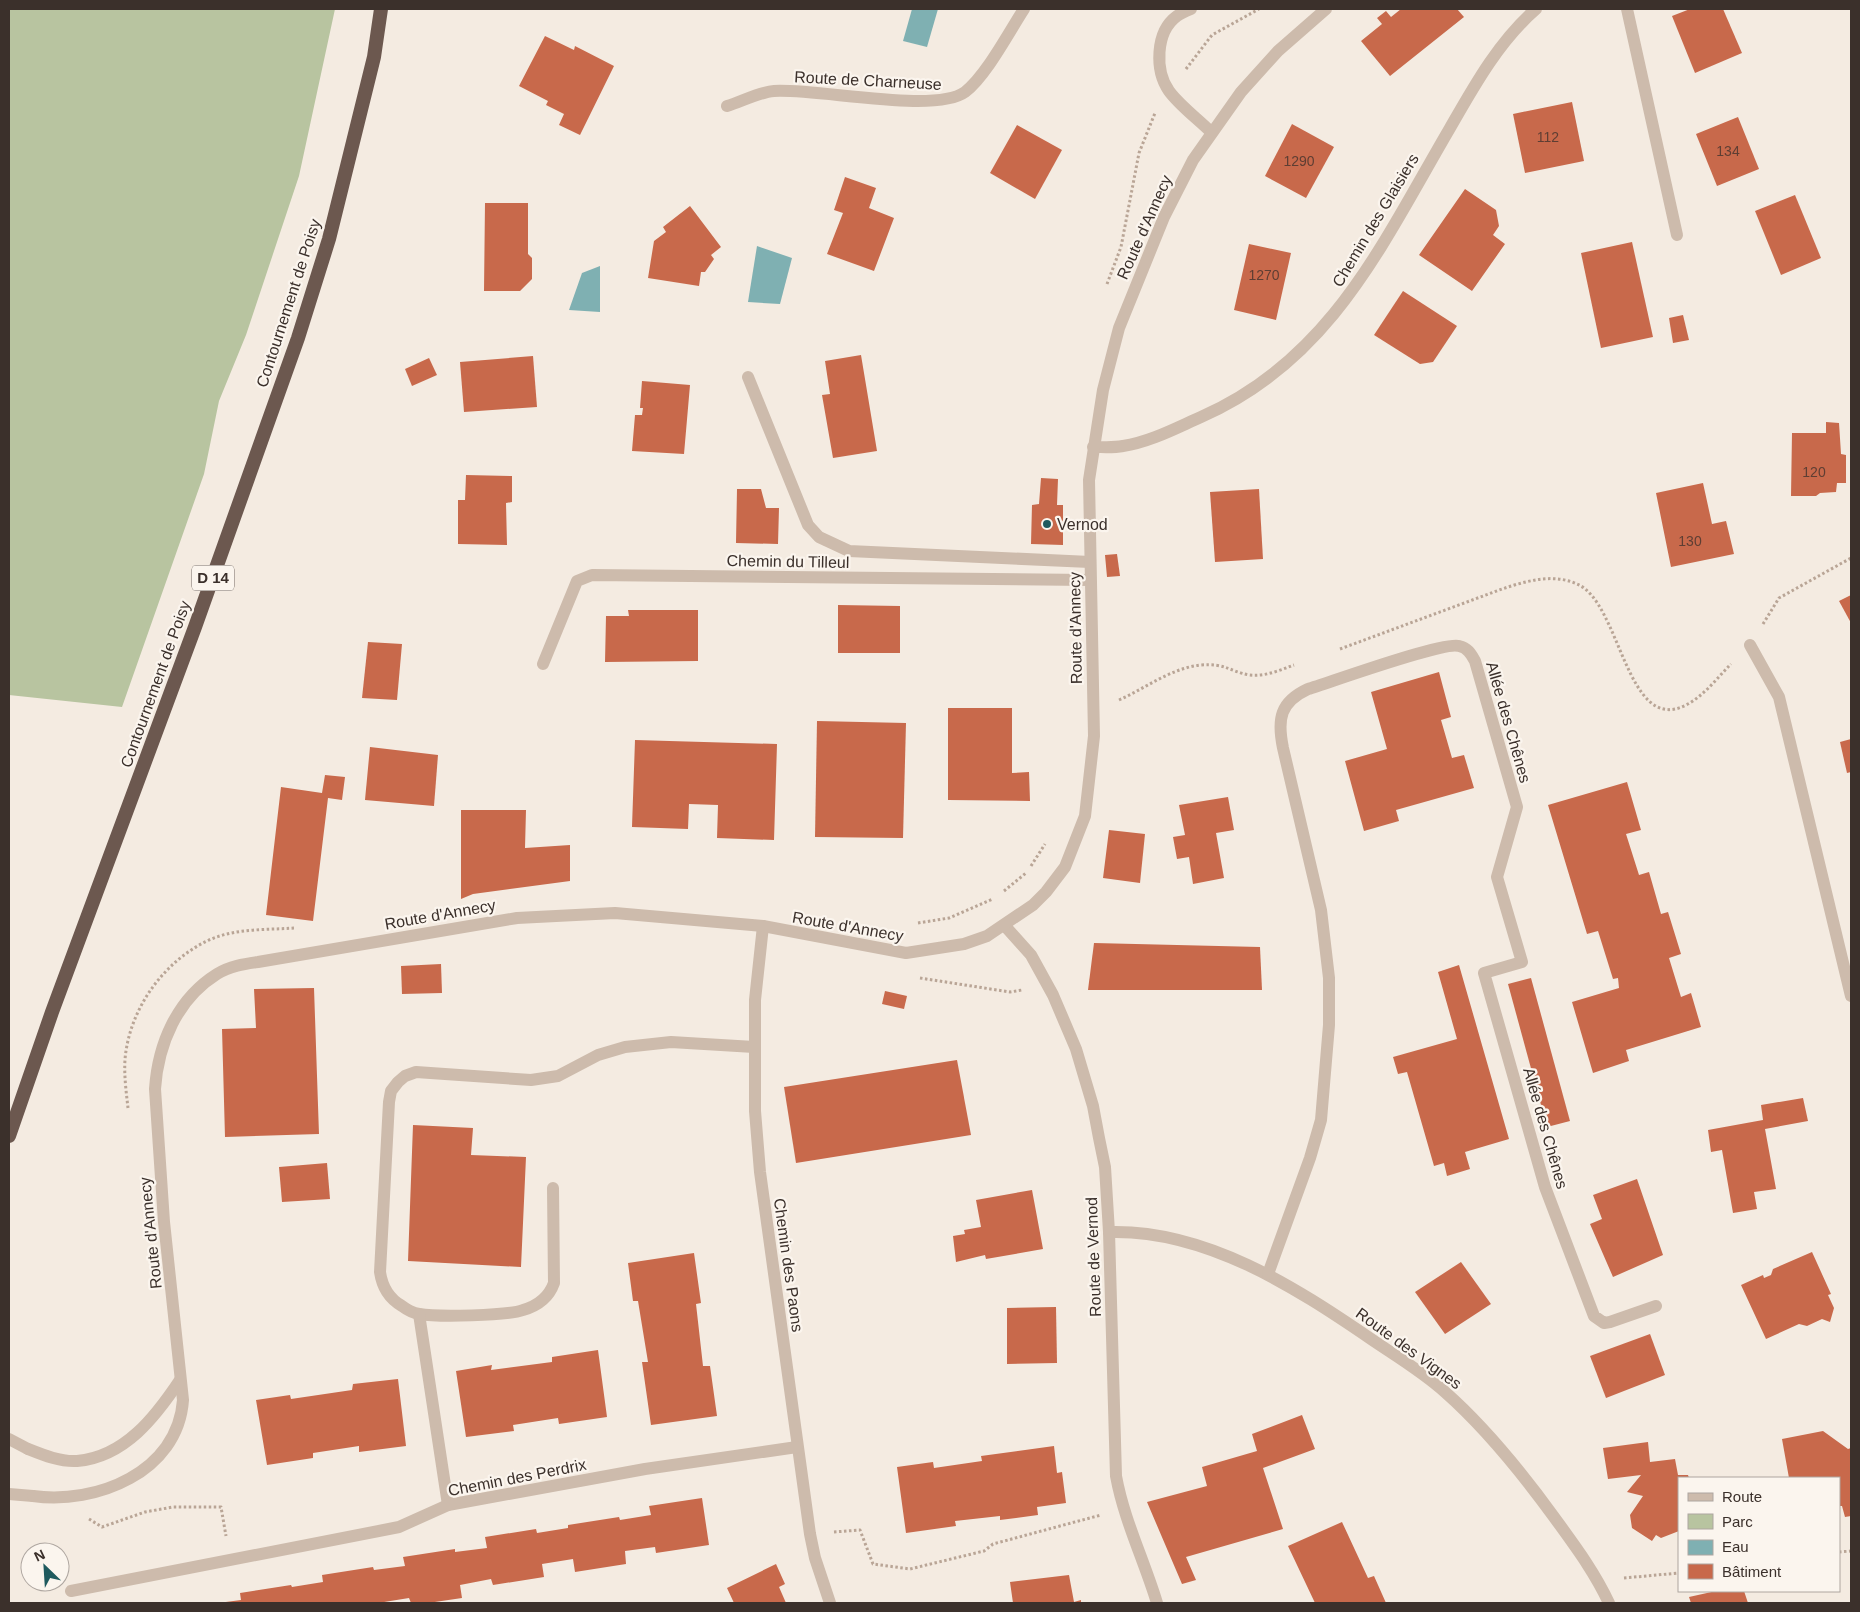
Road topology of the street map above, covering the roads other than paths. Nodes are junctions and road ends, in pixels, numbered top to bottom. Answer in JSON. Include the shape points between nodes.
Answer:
{"nodes":[{"id":1,"x":381,"y":9,"type":"edge"},
{"id":2,"x":1024,"y":9,"type":"edge"},
{"id":3,"x":1191,"y":9,"type":"edge"},
{"id":4,"x":1326,"y":9,"type":"edge"},
{"id":5,"x":1536,"y":9,"type":"edge"},
{"id":6,"x":1627,"y":9,"type":"edge"},
{"id":7,"x":1172,"y":13,"type":"edge"},
{"id":8,"x":727,"y":106,"type":"dead end"},
{"id":9,"x":1211,"y":132,"type":"junction"},
{"id":10,"x":1677,"y":236,"type":"dead end"},
{"id":11,"x":748,"y":377,"type":"dead end"},
{"id":12,"x":1093,"y":447,"type":"junction"},
{"id":13,"x":1090,"y":562,"type":"junction"},
{"id":14,"x":1090,"y":580,"type":"junction"},
{"id":15,"x":1750,"y":645,"type":"road end"},
{"id":16,"x":542,"y":664,"type":"dead end"},
{"id":17,"x":763,"y":926,"type":"junction"},
{"id":18,"x":1005,"y":926,"type":"junction"},
{"id":19,"x":1851,"y":996,"type":"edge"},
{"id":20,"x":754,"y":1047,"type":"junction"},
{"id":21,"x":9,"y":1136,"type":"edge"},
{"id":22,"x":553,"y":1188,"type":"dead end"},
{"id":23,"x":1109,"y":1232,"type":"junction"},
{"id":24,"x":1268,"y":1274,"type":"junction"},
{"id":25,"x":1656,"y":1306,"type":"dead end"},
{"id":26,"x":419,"y":1314,"type":"junction"},
{"id":27,"x":180,"y":1380,"type":"junction"},
{"id":28,"x":9,"y":1439,"type":"edge"},
{"id":29,"x":797,"y":1447,"type":"junction"},
{"id":30,"x":9,"y":1494,"type":"edge"},
{"id":31,"x":448,"y":1506,"type":"junction"},
{"id":32,"x":71,"y":1591,"type":"dead end"},
{"id":33,"x":830,"y":1603,"type":"edge"},
{"id":34,"x":1157,"y":1603,"type":"edge"},
{"id":35,"x":1609,"y":1603,"type":"edge"}],
"edges":[{"from":1,"to":21,"type":"highway","name":"Contournement de Poisy","number":"D 14","via":[[374,57],[336,212],[298,338]]},
{"from":2,"to":8,"type":"street","name":"Route de Charneuse","via":[[978,78],[953,99],[921,101],[773,91]]},
{"from":3,"to":7,"type":"street"},
{"from":4,"to":9,"type":"street","name":"Route d'Annecy","via":[[1278,51]]},
{"from":5,"to":12,"type":"street","name":"Chemin des Glaisiers","via":[[1496,54],[1469,93],[1365,273],[1295,358],[1255,390],[1231,404],[1142,441],[1123,446]]},
{"from":6,"to":10,"type":"street"},
{"from":7,"to":9,"type":"street","via":[[1160,49],[1160,73],[1169,91]]},
{"from":9,"to":12,"type":"street","name":"Route d'Annecy","via":[[1164,217],[1131,295],[1103,390]]},
{"from":11,"to":13,"type":"street","via":[[808,525],[820,537],[849,551]]},
{"from":12,"to":13,"type":"street","name":"Route d'Annecy","via":[[1089,480]]},
{"from":13,"to":14,"type":"street","name":"Route d'Annecy"},
{"from":14,"to":16,"type":"street","name":"Chemin du Tilleul","via":[[592,575],[577,581]]},
{"from":14,"to":18,"type":"street","name":"Route d'Annecy","via":[[1094,712],[1086,816],[1066,867],[1046,892]]},
{"from":15,"to":19,"type":"street","via":[[1780,697]]},
{"from":17,"to":18,"type":"street","name":"Route d'Annecy","via":[[906,953],[964,944]]},
{"from":17,"to":20,"type":"street","name":"Chemin des Paons"},
{"from":17,"to":27,"type":"street","name":"Route d'Annecy","via":[[615,913],[517,918],[250,963],[216,974],[189,999],[168,1028],[156,1068],[159,1154]]},
{"from":18,"to":23,"type":"street","name":"Route de Vernod","via":[[1031,955],[1053,995],[1076,1049],[1099,1138]]},
{"from":20,"to":26,"type":"street","via":[[671,1042],[625,1046],[598,1055],[558,1076],[531,1080],[416,1072],[405,1076],[391,1091],[388,1102],[380,1272],[391,1298]]},
{"from":20,"to":29,"type":"street","name":"Chemin des Paons","via":[[760,1172]]},
{"from":22,"to":26,"type":"street","via":[[554,1283],[546,1297],[523,1310],[508,1313]]},
{"from":23,"to":24,"type":"street","name":"Route des Vignes","via":[[1165,1237],[1238,1259]]},
{"from":23,"to":34,"type":"street","name":"Route de Vernod","via":[[1115,1458],[1123,1508]]},
{"from":24,"to":25,"type":"street","name":"Allée des Chênes","via":[[1321,1120],[1329,1025],[1329,978],[1321,910],[1282,743],[1282,714],[1294,696],[1308,689],[1431,650],[1458,645],[1468,650],[1475,661],[1517,806],[1498,876],[1522,962],[1484,973],[1544,1187],[1594,1316],[1604,1323]]},
{"from":24,"to":35,"type":"street","name":"Route des Vignes","via":[[1314,1299],[1444,1391],[1525,1477],[1594,1572]]},
{"from":26,"to":31,"type":"street"},
{"from":27,"to":28,"type":"street","via":[[139,1432],[101,1455],[77,1461],[48,1457]]},
{"from":27,"to":30,"type":"street","name":"Route d'Annecy","via":[[182,1416],[175,1435],[162,1453],[143,1470],[120,1484],[96,1492],[67,1497]]},
{"from":29,"to":31,"type":"street","name":"Chemin des Perdrix","via":[[645,1469]]},
{"from":29,"to":33,"type":"street","name":"Chemin des Paons","via":[[810,1534]]},
{"from":31,"to":32,"type":"street","name":"Chemin des Perdrix","via":[[399,1527]]}]}
